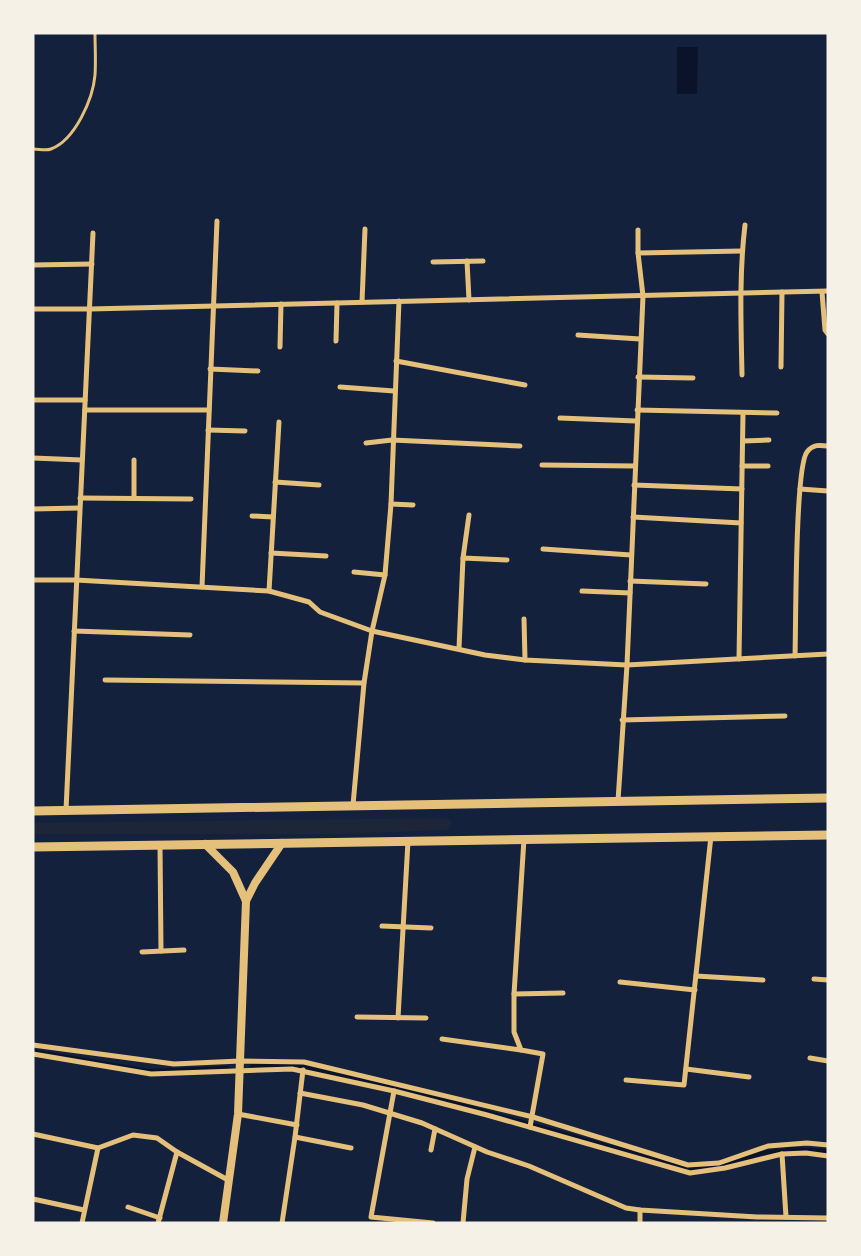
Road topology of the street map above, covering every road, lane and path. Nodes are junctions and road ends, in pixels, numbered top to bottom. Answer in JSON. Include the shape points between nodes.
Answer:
{"nodes":[{"id":1,"x":95,"y":33,"type":"edge"},
{"id":2,"x":33,"y":149,"type":"edge"},
{"id":3,"x":217,"y":221,"type":"dead end"},
{"id":4,"x":745,"y":225,"type":"dead end"},
{"id":5,"x":365,"y":229,"type":"dead end"},
{"id":6,"x":638,"y":230,"type":"dead end"},
{"id":7,"x":93,"y":233,"type":"dead end"},
{"id":8,"x":742,"y":251,"type":"junction"},
{"id":9,"x":638,"y":253,"type":"junction"},
{"id":10,"x":467,"y":261,"type":"junction"},
{"id":11,"x":483,"y":261,"type":"dead end"},
{"id":12,"x":433,"y":262,"type":"dead end"},
{"id":13,"x":92,"y":264,"type":"junction"},
{"id":14,"x":33,"y":265,"type":"edge"},
{"id":15,"x":825,"y":291,"type":"edge"},
{"id":16,"x":782,"y":292,"type":"junction"},
{"id":17,"x":741,"y":293,"type":"junction"},
{"id":18,"x":643,"y":296,"type":"junction"},
{"id":19,"x":469,"y":300,"type":"junction"},
{"id":20,"x":362,"y":302,"type":"junction"},
{"id":21,"x":399,"y":302,"type":"junction"},
{"id":22,"x":337,"y":303,"type":"junction"},
{"id":23,"x":280,"y":304,"type":"junction"},
{"id":24,"x":212,"y":306,"type":"junction"},
{"id":25,"x":33,"y":309,"type":"edge"},
{"id":26,"x":90,"y":309,"type":"junction"},
{"id":27,"x":828,"y":334,"type":"edge"},
{"id":28,"x":578,"y":335,"type":"dead end"},
{"id":29,"x":640,"y":339,"type":"junction"},
{"id":30,"x":336,"y":341,"type":"dead end"},
{"id":31,"x":280,"y":347,"type":"dead end"},
{"id":32,"x":396,"y":361,"type":"junction"},
{"id":33,"x":781,"y":368,"type":"dead end"},
{"id":34,"x":210,"y":369,"type":"junction"},
{"id":35,"x":258,"y":371,"type":"dead end"},
{"id":36,"x":742,"y":375,"type":"dead end"},
{"id":37,"x":638,"y":377,"type":"junction"},
{"id":38,"x":693,"y":378,"type":"dead end"},
{"id":39,"x":525,"y":385,"type":"dead end"},
{"id":40,"x":340,"y":387,"type":"dead end"},
{"id":41,"x":394,"y":391,"type":"junction"},
{"id":42,"x":33,"y":400,"type":"edge"},
{"id":43,"x":85,"y":400,"type":"junction"},
{"id":44,"x":85,"y":410,"type":"junction"},
{"id":45,"x":209,"y":410,"type":"junction"},
{"id":46,"x":637,"y":410,"type":"junction"},
{"id":47,"x":743,"y":413,"type":"junction"},
{"id":48,"x":777,"y":413,"type":"dead end"},
{"id":49,"x":560,"y":418,"type":"dead end"},
{"id":50,"x":636,"y":421,"type":"junction"},
{"id":51,"x":279,"y":422,"type":"dead end"},
{"id":52,"x":208,"y":430,"type":"junction"},
{"id":53,"x":245,"y":431,"type":"dead end"},
{"id":54,"x":392,"y":440,"type":"junction"},
{"id":55,"x":769,"y":440,"type":"dead end"},
{"id":56,"x":743,"y":441,"type":"junction"},
{"id":57,"x":366,"y":443,"type":"dead end"},
{"id":58,"x":520,"y":446,"type":"dead end"},
{"id":59,"x":828,"y":446,"type":"edge"},
{"id":60,"x":33,"y":458,"type":"edge"},
{"id":61,"x":82,"y":460,"type":"junction"},
{"id":62,"x":134,"y":460,"type":"dead end"},
{"id":63,"x":543,"y":465,"type":"dead end"},
{"id":64,"x":635,"y":466,"type":"junction"},
{"id":65,"x":742,"y":466,"type":"junction"},
{"id":66,"x":768,"y":466,"type":"dead end"},
{"id":67,"x":275,"y":482,"type":"junction"},
{"id":68,"x":319,"y":485,"type":"dead end"},
{"id":69,"x":634,"y":485,"type":"junction"},
{"id":70,"x":742,"y":489,"type":"junction"},
{"id":71,"x":800,"y":489,"type":"junction"},
{"id":72,"x":828,"y":491,"type":"edge"},
{"id":73,"x":134,"y":497,"type":"junction"},
{"id":74,"x":80,"y":498,"type":"junction"},
{"id":75,"x":191,"y":499,"type":"dead end"},
{"id":76,"x":391,"y":504,"type":"junction"},
{"id":77,"x":413,"y":505,"type":"dead end"},
{"id":78,"x":33,"y":508,"type":"edge"},
{"id":79,"x":79,"y":508,"type":"junction"},
{"id":80,"x":469,"y":515,"type":"dead end"},
{"id":81,"x":252,"y":516,"type":"dead end"},
{"id":82,"x":273,"y":517,"type":"junction"},
{"id":83,"x":633,"y":517,"type":"junction"},
{"id":84,"x":741,"y":523,"type":"junction"},
{"id":85,"x":543,"y":549,"type":"dead end"},
{"id":86,"x":271,"y":553,"type":"junction"},
{"id":87,"x":631,"y":555,"type":"junction"},
{"id":88,"x":326,"y":556,"type":"dead end"},
{"id":89,"x":463,"y":558,"type":"junction"},
{"id":90,"x":507,"y":560,"type":"dead end"},
{"id":91,"x":354,"y":572,"type":"dead end"},
{"id":92,"x":385,"y":575,"type":"junction"},
{"id":93,"x":33,"y":580,"type":"edge"},
{"id":94,"x":76,"y":580,"type":"junction"},
{"id":95,"x":630,"y":581,"type":"junction"},
{"id":96,"x":706,"y":584,"type":"dead end"},
{"id":97,"x":202,"y":587,"type":"junction"},
{"id":98,"x":269,"y":591,"type":"junction"},
{"id":99,"x":582,"y":591,"type":"dead end"},
{"id":100,"x":630,"y":593,"type":"junction"},
{"id":101,"x":524,"y":619,"type":"dead end"},
{"id":102,"x":74,"y":631,"type":"junction"},
{"id":103,"x":372,"y":631,"type":"junction"},
{"id":104,"x":190,"y":635,"type":"dead end"},
{"id":105,"x":459,"y":648,"type":"junction"},
{"id":106,"x":828,"y":654,"type":"edge"},
{"id":107,"x":795,"y":656,"type":"junction"},
{"id":108,"x":739,"y":658,"type":"junction"},
{"id":109,"x":525,"y":660,"type":"junction"},
{"id":110,"x":627,"y":665,"type":"junction"},
{"id":111,"x":105,"y":680,"type":"dead end"},
{"id":112,"x":364,"y":683,"type":"junction"},
{"id":113,"x":785,"y":716,"type":"dead end"},
{"id":114,"x":622,"y":720,"type":"junction"},
{"id":115,"x":828,"y":798,"type":"edge"},
{"id":116,"x":618,"y":801,"type":"junction"},
{"id":117,"x":353,"y":805,"type":"junction"},
{"id":118,"x":66,"y":810,"type":"junction"},
{"id":119,"x":33,"y":811,"type":"edge"},
{"id":120,"x":828,"y":834,"type":"edge"},
{"id":121,"x":711,"y":836,"type":"junction"},
{"id":122,"x":524,"y":839,"type":"junction"},
{"id":123,"x":408,"y":841,"type":"junction"},
{"id":124,"x":282,"y":843,"type":"junction"},
{"id":125,"x":204,"y":844,"type":"junction"},
{"id":126,"x":159,"y":845,"type":"junction"},
{"id":127,"x":33,"y":847,"type":"edge"},
{"id":128,"x":246,"y":901,"type":"junction"},
{"id":129,"x":382,"y":926,"type":"dead end"},
{"id":130,"x":403,"y":928,"type":"junction"},
{"id":131,"x":431,"y":928,"type":"dead end"},
{"id":132,"x":184,"y":950,"type":"dead end"},
{"id":133,"x":161,"y":951,"type":"junction"},
{"id":134,"x":142,"y":952,"type":"dead end"},
{"id":135,"x":696,"y":976,"type":"junction"},
{"id":136,"x":814,"y":978,"type":"dead end"},
{"id":137,"x":763,"y":980,"type":"dead end"},
{"id":138,"x":828,"y":980,"type":"edge"},
{"id":139,"x":620,"y":982,"type":"dead end"},
{"id":140,"x":695,"y":990,"type":"junction"},
{"id":141,"x":563,"y":993,"type":"dead end"},
{"id":142,"x":514,"y":994,"type":"junction"},
{"id":143,"x":357,"y":1017,"type":"dead end"},
{"id":144,"x":398,"y":1018,"type":"junction"},
{"id":145,"x":426,"y":1018,"type":"dead end"},
{"id":146,"x":442,"y":1039,"type":"dead end"},
{"id":147,"x":33,"y":1045,"type":"edge"},
{"id":148,"x":521,"y":1050,"type":"junction"},
{"id":149,"x":33,"y":1054,"type":"edge"},
{"id":150,"x":810,"y":1058,"type":"dead end"},
{"id":151,"x":240,"y":1061,"type":"junction"},
{"id":152,"x":828,"y":1061,"type":"edge"},
{"id":153,"x":304,"y":1063,"type":"junction"},
{"id":154,"x":686,"y":1069,"type":"junction"},
{"id":155,"x":240,"y":1071,"type":"junction"},
{"id":156,"x":303,"y":1071,"type":"junction"},
{"id":157,"x":749,"y":1077,"type":"dead end"},
{"id":158,"x":626,"y":1080,"type":"dead end"},
{"id":159,"x":394,"y":1091,"type":"junction"},
{"id":160,"x":300,"y":1093,"type":"junction"},
{"id":161,"x":388,"y":1113,"type":"junction"},
{"id":162,"x":238,"y":1114,"type":"junction"},
{"id":163,"x":532,"y":1117,"type":"junction"},
{"id":164,"x":297,"y":1125,"type":"junction"},
{"id":165,"x":530,"y":1127,"type":"junction"},
{"id":166,"x":435,"y":1129,"type":"junction"},
{"id":167,"x":33,"y":1134,"type":"edge"},
{"id":168,"x":296,"y":1137,"type":"junction"},
{"id":169,"x":828,"y":1146,"type":"edge"},
{"id":170,"x":475,"y":1147,"type":"junction"},
{"id":171,"x":98,"y":1148,"type":"junction"},
{"id":172,"x":351,"y":1148,"type":"dead end"},
{"id":173,"x":431,"y":1150,"type":"dead end"},
{"id":174,"x":177,"y":1152,"type":"junction"},
{"id":175,"x":782,"y":1154,"type":"junction"},
{"id":176,"x":828,"y":1156,"type":"edge"},
{"id":177,"x":228,"y":1180,"type":"junction"},
{"id":178,"x":33,"y":1199,"type":"edge"},
{"id":179,"x":128,"y":1208,"type":"dead end"},
{"id":180,"x":84,"y":1210,"type":"junction"},
{"id":181,"x":640,"y":1210,"type":"junction"},
{"id":182,"x":786,"y":1217,"type":"junction"},
{"id":183,"x":828,"y":1218,"type":"edge"},
{"id":184,"x":159,"y":1220,"type":"edge"},
{"id":185,"x":757,"y":1220,"type":"edge"},
{"id":186,"x":282,"y":1222,"type":"edge"},
{"id":187,"x":82,"y":1223,"type":"edge"},
{"id":188,"x":223,"y":1223,"type":"edge"},
{"id":189,"x":291,"y":1223,"type":"edge"},
{"id":190,"x":433,"y":1223,"type":"edge"},
{"id":191,"x":463,"y":1223,"type":"edge"},
{"id":192,"x":640,"y":1223,"type":"edge"}],
"edges":[{"from":1,"to":2,"type":"lane","via":[[95,76],[82,117],[60,144],[50,150]]},
{"from":3,"to":24,"type":"street"},
{"from":4,"to":8,"type":"street"},
{"from":5,"to":20,"type":"street"},
{"from":6,"to":9,"type":"street"},
{"from":7,"to":13,"type":"street"},
{"from":8,"to":9,"type":"street"},
{"from":8,"to":17,"type":"street"},
{"from":9,"to":18,"type":"street"},
{"from":10,"to":11,"type":"street"},
{"from":10,"to":12,"type":"street"},
{"from":10,"to":19,"type":"street"},
{"from":13,"to":14,"type":"street"},
{"from":13,"to":26,"type":"street"},
{"from":15,"to":16,"type":"street"},
{"from":15,"to":27,"type":"street"},
{"from":16,"to":17,"type":"street"},
{"from":16,"to":33,"type":"street"},
{"from":17,"to":18,"type":"street"},
{"from":17,"to":36,"type":"street"},
{"from":18,"to":19,"type":"street"},
{"from":18,"to":29,"type":"street"},
{"from":19,"to":21,"type":"street"},
{"from":20,"to":21,"type":"street"},
{"from":20,"to":22,"type":"street"},
{"from":21,"to":32,"type":"street"},
{"from":22,"to":23,"type":"street"},
{"from":22,"to":30,"type":"street"},
{"from":23,"to":24,"type":"street"},
{"from":23,"to":31,"type":"street"},
{"from":24,"to":26,"type":"street"},
{"from":24,"to":34,"type":"street"},
{"from":25,"to":26,"type":"street"},
{"from":26,"to":43,"type":"street"},
{"from":28,"to":29,"type":"street"},
{"from":29,"to":37,"type":"street"},
{"from":32,"to":39,"type":"street"},
{"from":32,"to":41,"type":"street"},
{"from":34,"to":35,"type":"street"},
{"from":34,"to":45,"type":"street"},
{"from":37,"to":38,"type":"street"},
{"from":37,"to":46,"type":"street"},
{"from":40,"to":41,"type":"street"},
{"from":41,"to":54,"type":"street"},
{"from":42,"to":43,"type":"street"},
{"from":43,"to":44,"type":"street"},
{"from":44,"to":45,"type":"street"},
{"from":44,"to":61,"type":"street"},
{"from":45,"to":52,"type":"street"},
{"from":46,"to":47,"type":"street"},
{"from":46,"to":50,"type":"street"},
{"from":47,"to":48,"type":"street"},
{"from":47,"to":56,"type":"street"},
{"from":49,"to":50,"type":"street"},
{"from":50,"to":64,"type":"street"},
{"from":51,"to":67,"type":"street"},
{"from":52,"to":53,"type":"street"},
{"from":52,"to":97,"type":"street"},
{"from":54,"to":57,"type":"street"},
{"from":54,"to":58,"type":"street"},
{"from":54,"to":76,"type":"street"},
{"from":55,"to":56,"type":"street"},
{"from":56,"to":65,"type":"street"},
{"from":59,"to":71,"type":"street","via":[[816,445],[804,456]]},
{"from":60,"to":61,"type":"street"},
{"from":61,"to":74,"type":"street"},
{"from":62,"to":73,"type":"street"},
{"from":63,"to":64,"type":"street"},
{"from":64,"to":69,"type":"street"},
{"from":65,"to":66,"type":"street"},
{"from":65,"to":70,"type":"street"},
{"from":67,"to":68,"type":"street"},
{"from":67,"to":82,"type":"street"},
{"from":69,"to":70,"type":"street"},
{"from":69,"to":83,"type":"street"},
{"from":70,"to":84,"type":"street"},
{"from":71,"to":72,"type":"street"},
{"from":71,"to":107,"type":"street"},
{"from":73,"to":74,"type":"street"},
{"from":73,"to":75,"type":"street"},
{"from":74,"to":79,"type":"street"},
{"from":76,"to":77,"type":"street"},
{"from":76,"to":92,"type":"street"},
{"from":78,"to":79,"type":"street"},
{"from":79,"to":94,"type":"street"},
{"from":80,"to":89,"type":"street"},
{"from":81,"to":82,"type":"street"},
{"from":82,"to":86,"type":"street"},
{"from":83,"to":84,"type":"street"},
{"from":83,"to":87,"type":"street"},
{"from":84,"to":108,"type":"street"},
{"from":85,"to":87,"type":"street"},
{"from":86,"to":88,"type":"street"},
{"from":86,"to":98,"type":"street"},
{"from":87,"to":95,"type":"street"},
{"from":89,"to":90,"type":"street"},
{"from":89,"to":105,"type":"street"},
{"from":91,"to":92,"type":"street"},
{"from":92,"to":103,"type":"street"},
{"from":93,"to":94,"type":"street"},
{"from":94,"to":97,"type":"street"},
{"from":94,"to":102,"type":"street"},
{"from":95,"to":96,"type":"street"},
{"from":95,"to":100,"type":"street"},
{"from":97,"to":98,"type":"street"},
{"from":98,"to":103,"type":"street","via":[[309,602],[320,612]]},
{"from":99,"to":100,"type":"street"},
{"from":100,"to":110,"type":"street"},
{"from":101,"to":109,"type":"street"},
{"from":102,"to":104,"type":"street"},
{"from":102,"to":118,"type":"street"},
{"from":103,"to":105,"type":"street"},
{"from":103,"to":112,"type":"street"},
{"from":105,"to":109,"type":"street"},
{"from":106,"to":107,"type":"street"},
{"from":107,"to":108,"type":"street"},
{"from":108,"to":110,"type":"street"},
{"from":109,"to":110,"type":"street"},
{"from":110,"to":114,"type":"street"},
{"from":111,"to":112,"type":"street"},
{"from":112,"to":117,"type":"street"},
{"from":113,"to":114,"type":"street"},
{"from":114,"to":116,"type":"street"},
{"from":115,"to":116,"type":"main road"},
{"from":116,"to":117,"type":"main road"},
{"from":117,"to":118,"type":"main road"},
{"from":118,"to":119,"type":"main road"},
{"from":120,"to":121,"type":"main road"},
{"from":121,"to":122,"type":"main road"},
{"from":121,"to":135,"type":"street"},
{"from":122,"to":123,"type":"main road"},
{"from":122,"to":142,"type":"street"},
{"from":123,"to":124,"type":"main road"},
{"from":123,"to":130,"type":"street"},
{"from":124,"to":125,"type":"main road"},
{"from":124,"to":128,"type":"main road"},
{"from":125,"to":126,"type":"main road"},
{"from":125,"to":128,"type":"main road","via":[[233,872]]},
{"from":126,"to":127,"type":"main road"},
{"from":126,"to":133,"type":"street"},
{"from":128,"to":151,"type":"main road"},
{"from":129,"to":130,"type":"street"},
{"from":130,"to":131,"type":"street"},
{"from":130,"to":144,"type":"street"},
{"from":132,"to":133,"type":"street"},
{"from":133,"to":134,"type":"street"},
{"from":135,"to":137,"type":"street"},
{"from":135,"to":140,"type":"street"},
{"from":136,"to":138,"type":"street"},
{"from":139,"to":140,"type":"street"},
{"from":140,"to":154,"type":"street"},
{"from":141,"to":142,"type":"street"},
{"from":142,"to":148,"type":"street","via":[[514,1032]]},
{"from":143,"to":144,"type":"street"},
{"from":144,"to":145,"type":"street"},
{"from":146,"to":148,"type":"street"},
{"from":147,"to":151,"type":"street","via":[[174,1064]]},
{"from":148,"to":163,"type":"street","via":[[543,1054]]},
{"from":149,"to":155,"type":"street","via":[[151,1074]]},
{"from":150,"to":152,"type":"street"},
{"from":151,"to":153,"type":"street"},
{"from":151,"to":155,"type":"main road"},
{"from":153,"to":156,"type":"street"},
{"from":153,"to":163,"type":"street"},
{"from":154,"to":157,"type":"street"},
{"from":154,"to":158,"type":"street","via":[[684,1085]]},
{"from":155,"to":156,"type":"street"},
{"from":155,"to":162,"type":"main road"},
{"from":156,"to":159,"type":"street"},
{"from":156,"to":160,"type":"street"},
{"from":159,"to":161,"type":"street"},
{"from":159,"to":165,"type":"street"},
{"from":160,"to":161,"type":"street"},
{"from":160,"to":164,"type":"street"},
{"from":161,"to":166,"type":"street"},
{"from":161,"to":190,"type":"street","via":[[371,1217]]},
{"from":162,"to":164,"type":"street"},
{"from":162,"to":177,"type":"main road"},
{"from":163,"to":165,"type":"street"},
{"from":163,"to":169,"type":"street","via":[[688,1165],[719,1163],[768,1146]]},
{"from":164,"to":168,"type":"street"},
{"from":165,"to":175,"type":"street","via":[[690,1173]]},
{"from":166,"to":170,"type":"street"},
{"from":166,"to":173,"type":"street"},
{"from":167,"to":171,"type":"street"},
{"from":168,"to":172,"type":"street"},
{"from":168,"to":186,"type":"street"},
{"from":170,"to":181,"type":"street"},
{"from":170,"to":191,"type":"street"},
{"from":171,"to":174,"type":"street","via":[[133,1135],[157,1138]]},
{"from":171,"to":180,"type":"street"},
{"from":174,"to":177,"type":"street"},
{"from":174,"to":184,"type":"street"},
{"from":175,"to":176,"type":"street"},
{"from":175,"to":182,"type":"street"},
{"from":177,"to":188,"type":"main road"},
{"from":178,"to":180,"type":"street"},
{"from":179,"to":184,"type":"street"},
{"from":180,"to":187,"type":"street"},
{"from":181,"to":185,"type":"street"},
{"from":181,"to":192,"type":"street"},
{"from":182,"to":183,"type":"street"},
{"from":182,"to":185,"type":"street"},
{"from":186,"to":189,"type":"street"}]}
